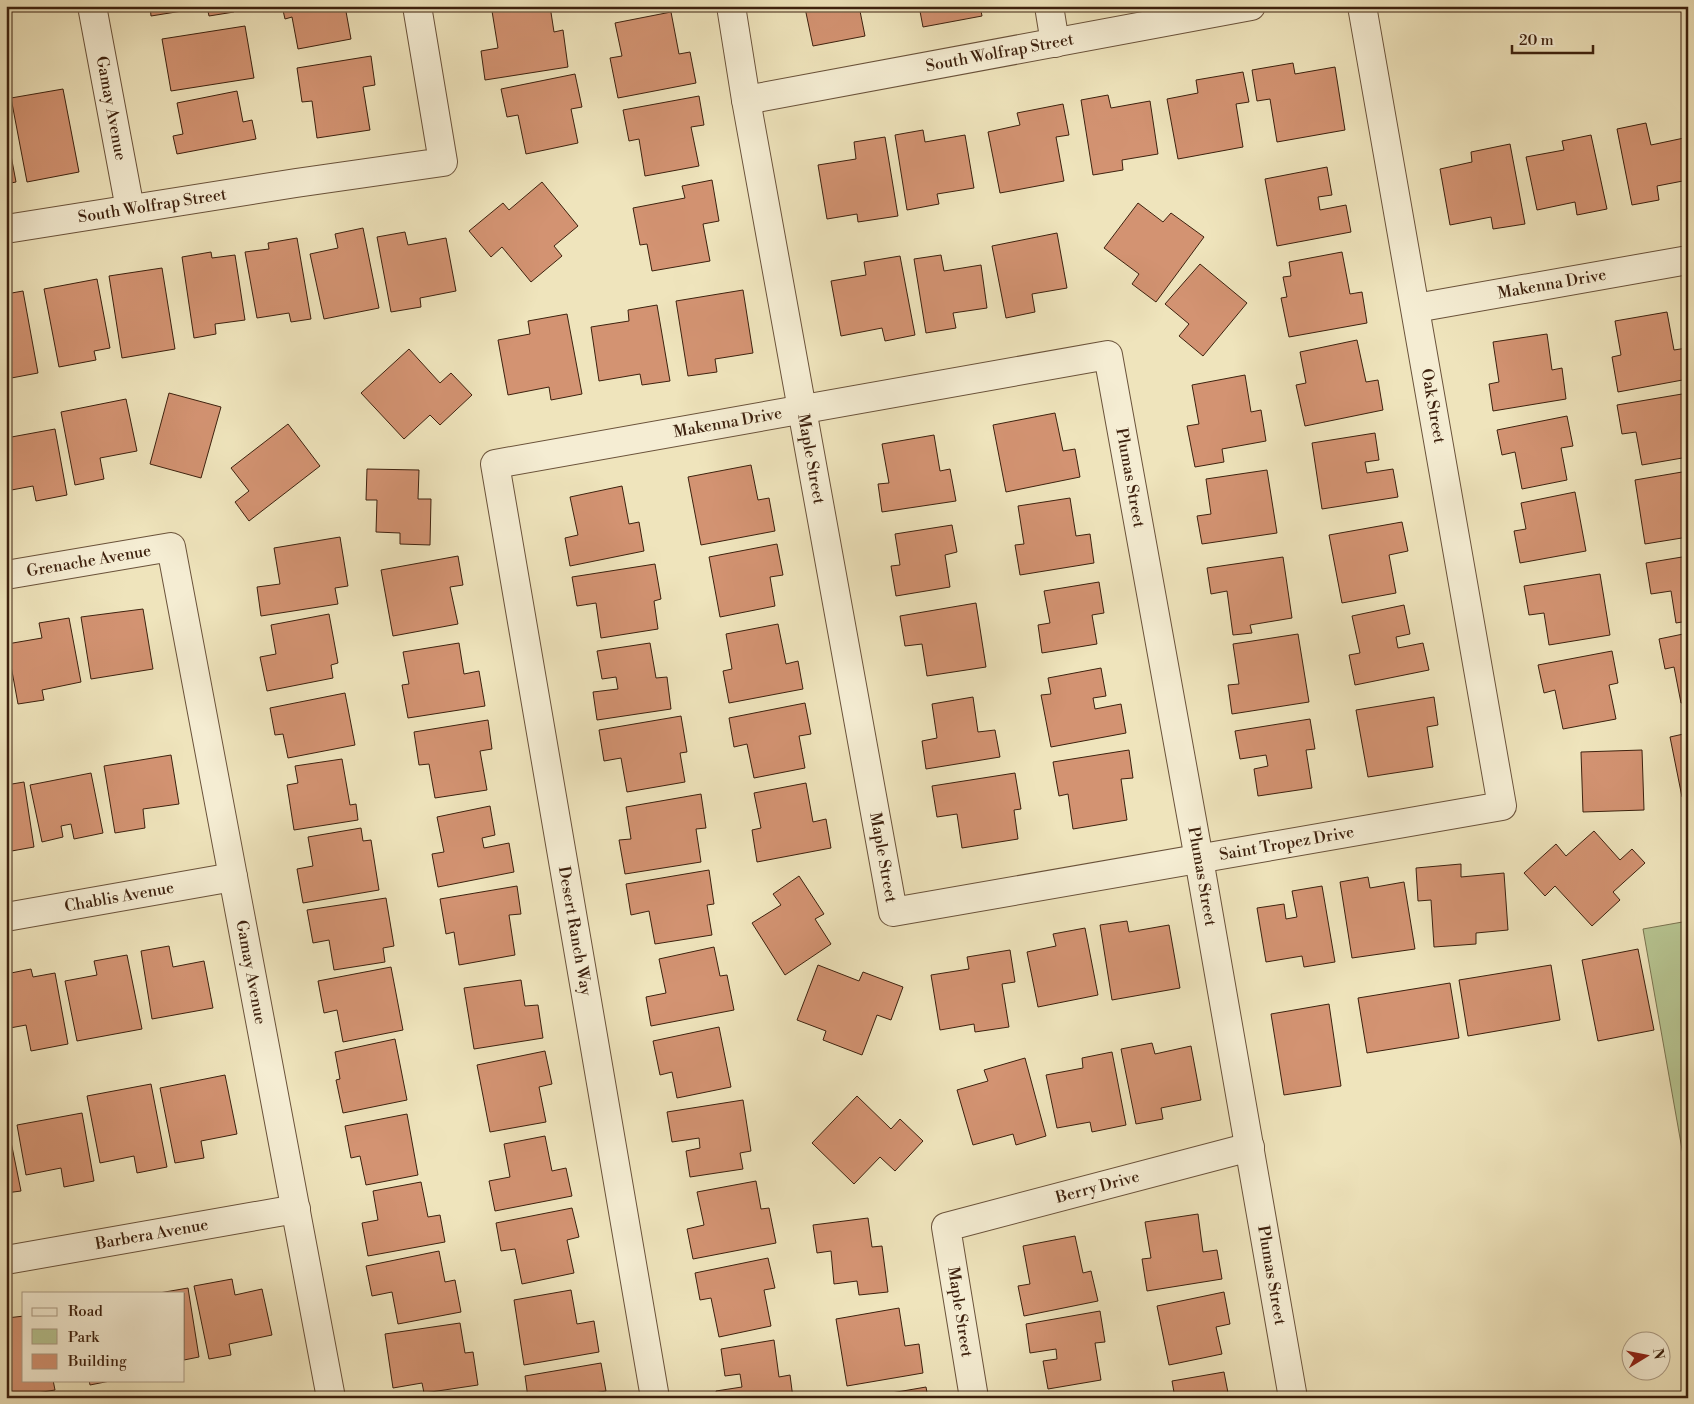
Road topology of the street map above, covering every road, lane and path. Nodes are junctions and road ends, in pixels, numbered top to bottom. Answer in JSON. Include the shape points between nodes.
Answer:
{"nodes":[{"id":1,"x":92,"y":6,"type":"edge"},
{"id":2,"x":417,"y":6,"type":"edge"},
{"id":3,"x":731,"y":6,"type":"edge"},
{"id":4,"x":1049,"y":6,"type":"edge"},
{"id":5,"x":1251,"y":6,"type":"edge"},
{"id":6,"x":1362,"y":6,"type":"edge"},
{"id":7,"x":1055,"y":43,"type":"junction"},
{"id":8,"x":746,"y":100,"type":"junction"},
{"id":9,"x":130,"y":209,"type":"junction"},
{"id":10,"x":6,"y":229,"type":"edge"},
{"id":11,"x":1688,"y":260,"type":"edge"},
{"id":12,"x":1416,"y":308,"type":"junction"},
{"id":13,"x":1108,"y":354,"type":"joint"},
{"id":14,"x":802,"y":409,"type":"junction"},
{"id":15,"x":495,"y":464,"type":"joint"},
{"id":16,"x":172,"y":547,"type":"joint"},
{"id":17,"x":6,"y":575,"type":"edge"},
{"id":18,"x":1502,"y":806,"type":"joint"},
{"id":19,"x":1199,"y":859,"type":"junction"},
{"id":20,"x":233,"y":877,"type":"junction"},
{"id":21,"x":893,"y":912,"type":"joint"},
{"id":22,"x":6,"y":917,"type":"edge"},
{"id":23,"x":1250,"y":1147,"type":"junction"},
{"id":24,"x":296,"y":1209,"type":"junction"},
{"id":25,"x":946,"y":1227,"type":"joint"},
{"id":26,"x":6,"y":1260,"type":"edge"},
{"id":27,"x":331,"y":1398,"type":"edge"},
{"id":28,"x":655,"y":1398,"type":"edge"},
{"id":29,"x":974,"y":1398,"type":"edge"},
{"id":30,"x":1293,"y":1398,"type":"edge"}],
"edges":[{"from":1,"to":9,"type":"street","name":"Gamay Avenue"},
{"from":2,"to":9,"type":"street","name":"South Wolfrap Street","via":[[443,162]]},
{"from":3,"to":8,"type":"street","name":"Maple Street"},
{"from":4,"to":7,"type":"street"},
{"from":5,"to":7,"type":"street","name":"South Wolfrap Street"},
{"from":6,"to":12,"type":"street","name":"Oak Street"},
{"from":7,"to":8,"type":"street","name":"South Wolfrap Street"},
{"from":8,"to":14,"type":"street","name":"Maple Street"},
{"from":9,"to":10,"type":"street","name":"South Wolfrap Street"},
{"from":11,"to":12,"type":"street","name":"Makenna Drive"},
{"from":12,"to":18,"type":"street","name":"Oak Street"},
{"from":13,"to":14,"type":"street","name":"Makenna Drive"},
{"from":13,"to":19,"type":"street","name":"Plumas Street"},
{"from":14,"to":15,"type":"street","name":"Makenna Drive"},
{"from":14,"to":21,"type":"street","name":"Maple Street"},
{"from":15,"to":28,"type":"street","name":"Desert Ranch Way"},
{"from":16,"to":17,"type":"street","name":"Grenache Avenue"},
{"from":16,"to":20,"type":"street","name":"Gamay Avenue"},
{"from":18,"to":19,"type":"street","name":"Saint Tropez Drive"},
{"from":19,"to":21,"type":"street","name":"Saint Tropez Drive"},
{"from":19,"to":23,"type":"street","name":"Plumas Street"},
{"from":20,"to":22,"type":"street","name":"Chablis Avenue"},
{"from":20,"to":24,"type":"street","name":"Gamay Avenue"},
{"from":23,"to":25,"type":"street","name":"Berry Drive"},
{"from":23,"to":30,"type":"street","name":"Plumas Street"},
{"from":24,"to":26,"type":"street","name":"Barbera Avenue"},
{"from":24,"to":27,"type":"street","name":"Gamay Avenue"},
{"from":25,"to":29,"type":"street","name":"Maple Street"}]}
